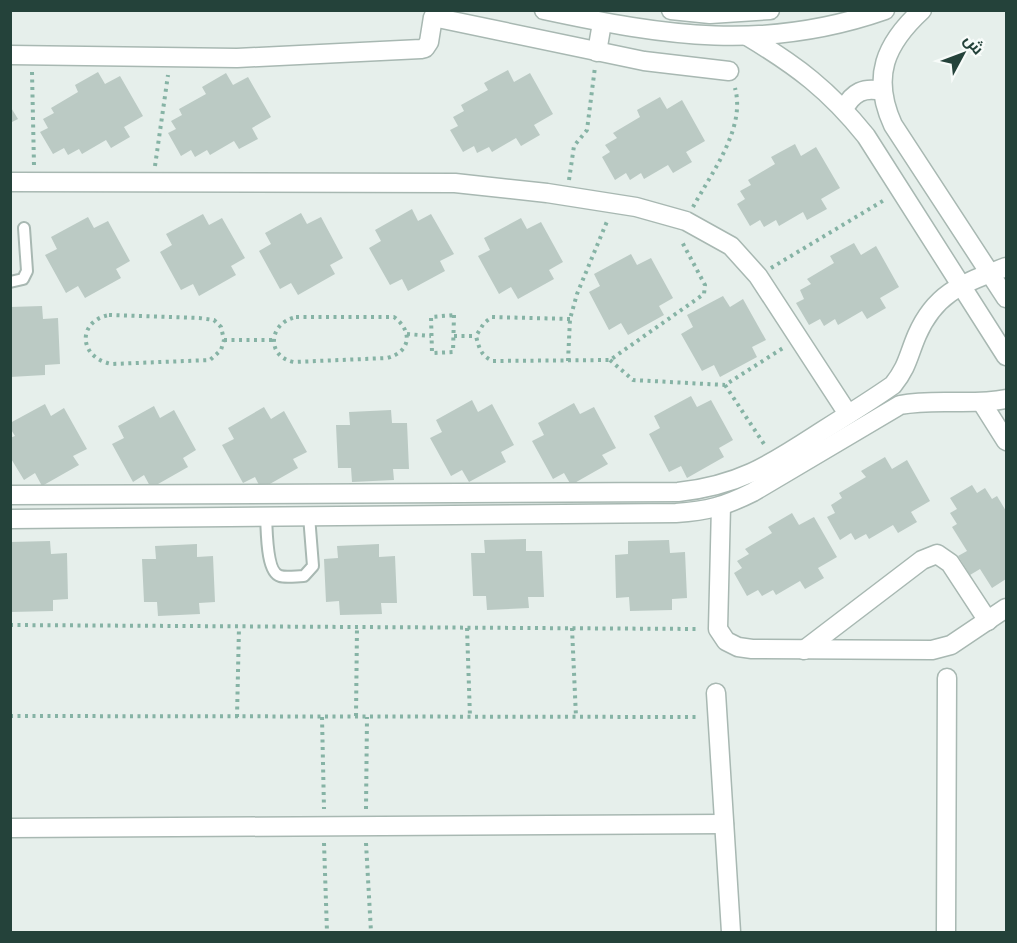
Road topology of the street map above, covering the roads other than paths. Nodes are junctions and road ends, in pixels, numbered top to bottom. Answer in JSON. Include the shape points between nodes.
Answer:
{"nodes":[{"id":1,"x":544,"y":10,"type":"edge"},
{"id":2,"x":671,"y":10,"type":"edge"},
{"id":3,"x":770,"y":10,"type":"edge"},
{"id":4,"x":885,"y":10,"type":"edge"},
{"id":5,"x":922,"y":10,"type":"edge"},
{"id":6,"x":602,"y":23,"type":"junction"},
{"id":7,"x":747,"y":36,"type":"junction"},
{"id":8,"x":597,"y":52,"type":"junction"},
{"id":9,"x":10,"y":55,"type":"edge"},
{"id":10,"x":729,"y":71,"type":"road end"},
{"id":11,"x":882,"y":90,"type":"junction"},
{"id":12,"x":844,"y":109,"type":"junction"},
{"id":13,"x":10,"y":182,"type":"edge"},
{"id":14,"x":24,"y":228,"type":"dead end"},
{"id":15,"x":998,"y":270,"type":"edge"},
{"id":16,"x":10,"y":282,"type":"edge"},
{"id":17,"x":961,"y":285,"type":"junction"},
{"id":18,"x":1006,"y":298,"type":"edge"},
{"id":19,"x":1006,"y":356,"type":"edge"},
{"id":20,"x":903,"y":372,"type":"junction"},
{"id":21,"x":1006,"y":399,"type":"edge"},
{"id":22,"x":922,"y":400,"type":"junction"},
{"id":23,"x":982,"y":403,"type":"junction"},
{"id":24,"x":848,"y":414,"type":"junction"},
{"id":25,"x":1006,"y":441,"type":"edge"},
{"id":26,"x":239,"y":494,"type":"junction"},
{"id":27,"x":10,"y":495,"type":"edge"},
{"id":28,"x":721,"y":506,"type":"junction"},
{"id":29,"x":309,"y":516,"type":"junction"},
{"id":30,"x":239,"y":517,"type":"junction"},
{"id":31,"x":266,"y":517,"type":"junction"},
{"id":32,"x":10,"y":519,"type":"edge"},
{"id":33,"x":1006,"y":608,"type":"edge"},
{"id":34,"x":988,"y":621,"type":"junction"},
{"id":35,"x":804,"y":650,"type":"junction"},
{"id":36,"x":946,"y":678,"type":"dead end"},
{"id":37,"x":716,"y":693,"type":"dead end"},
{"id":38,"x":724,"y":824,"type":"junction"},
{"id":39,"x":10,"y":828,"type":"edge"},
{"id":40,"x":731,"y":933,"type":"edge"},
{"id":41,"x":946,"y":933,"type":"edge"}],
"edges":[{"from":1,"to":6,"type":"street"},
{"from":2,"to":3,"type":"street","via":[[710,14]]},
{"from":4,"to":7,"type":"street","via":[[817,29]]},
{"from":5,"to":11,"type":"street","via":[[892,45]]},
{"from":6,"to":7,"type":"street","via":[[714,37]]},
{"from":6,"to":8,"type":"street"},
{"from":7,"to":12,"type":"street","via":[[797,68]]},
{"from":8,"to":9,"type":"street","via":[[433,17],[429,42],[421,49],[237,58]]},
{"from":8,"to":10,"type":"street"},
{"from":11,"to":12,"type":"street","via":[[859,91]]},
{"from":11,"to":15,"type":"street","via":[[893,125]]},
{"from":12,"to":17,"type":"street","via":[[866,136]]},
{"from":13,"to":24,"type":"street","via":[[455,183],[636,207],[686,221],[731,246],[758,276]]},
{"from":14,"to":16,"type":"lane","via":[[27,271],[23,279]]},
{"from":15,"to":17,"type":"street"},
{"from":15,"to":18,"type":"street"},
{"from":17,"to":19,"type":"street"},
{"from":17,"to":20,"type":"street","via":[[943,297],[928,315]]},
{"from":20,"to":22,"type":"street"},
{"from":20,"to":24,"type":"street","via":[[893,384]]},
{"from":21,"to":23,"type":"street"},
{"from":22,"to":23,"type":"street"},
{"from":22,"to":28,"type":"street","via":[[900,405],[753,492]]},
{"from":23,"to":25,"type":"street"},
{"from":24,"to":26,"type":"street","via":[[752,474],[704,489]]},
{"from":26,"to":27,"type":"street"},
{"from":26,"to":30,"type":"street"},
{"from":28,"to":29,"type":"street","via":[[676,513]]},
{"from":28,"to":35,"type":"street","via":[[718,629],[738,647]]},
{"from":29,"to":31,"type":"street"},
{"from":29,"to":31,"type":"lane","via":[[313,566],[304,576],[279,576],[272,571]]},
{"from":30,"to":31,"type":"street"},
{"from":30,"to":32,"type":"street"},
{"from":33,"to":34,"type":"street"},
{"from":34,"to":35,"type":"street","via":[[951,645],[932,650]]},
{"from":34,"to":35,"type":"street","via":[[950,563],[937,554],[922,560]]},
{"from":36,"to":41,"type":"street"},
{"from":37,"to":38,"type":"street"},
{"from":38,"to":39,"type":"street"},
{"from":38,"to":40,"type":"street"}]}
